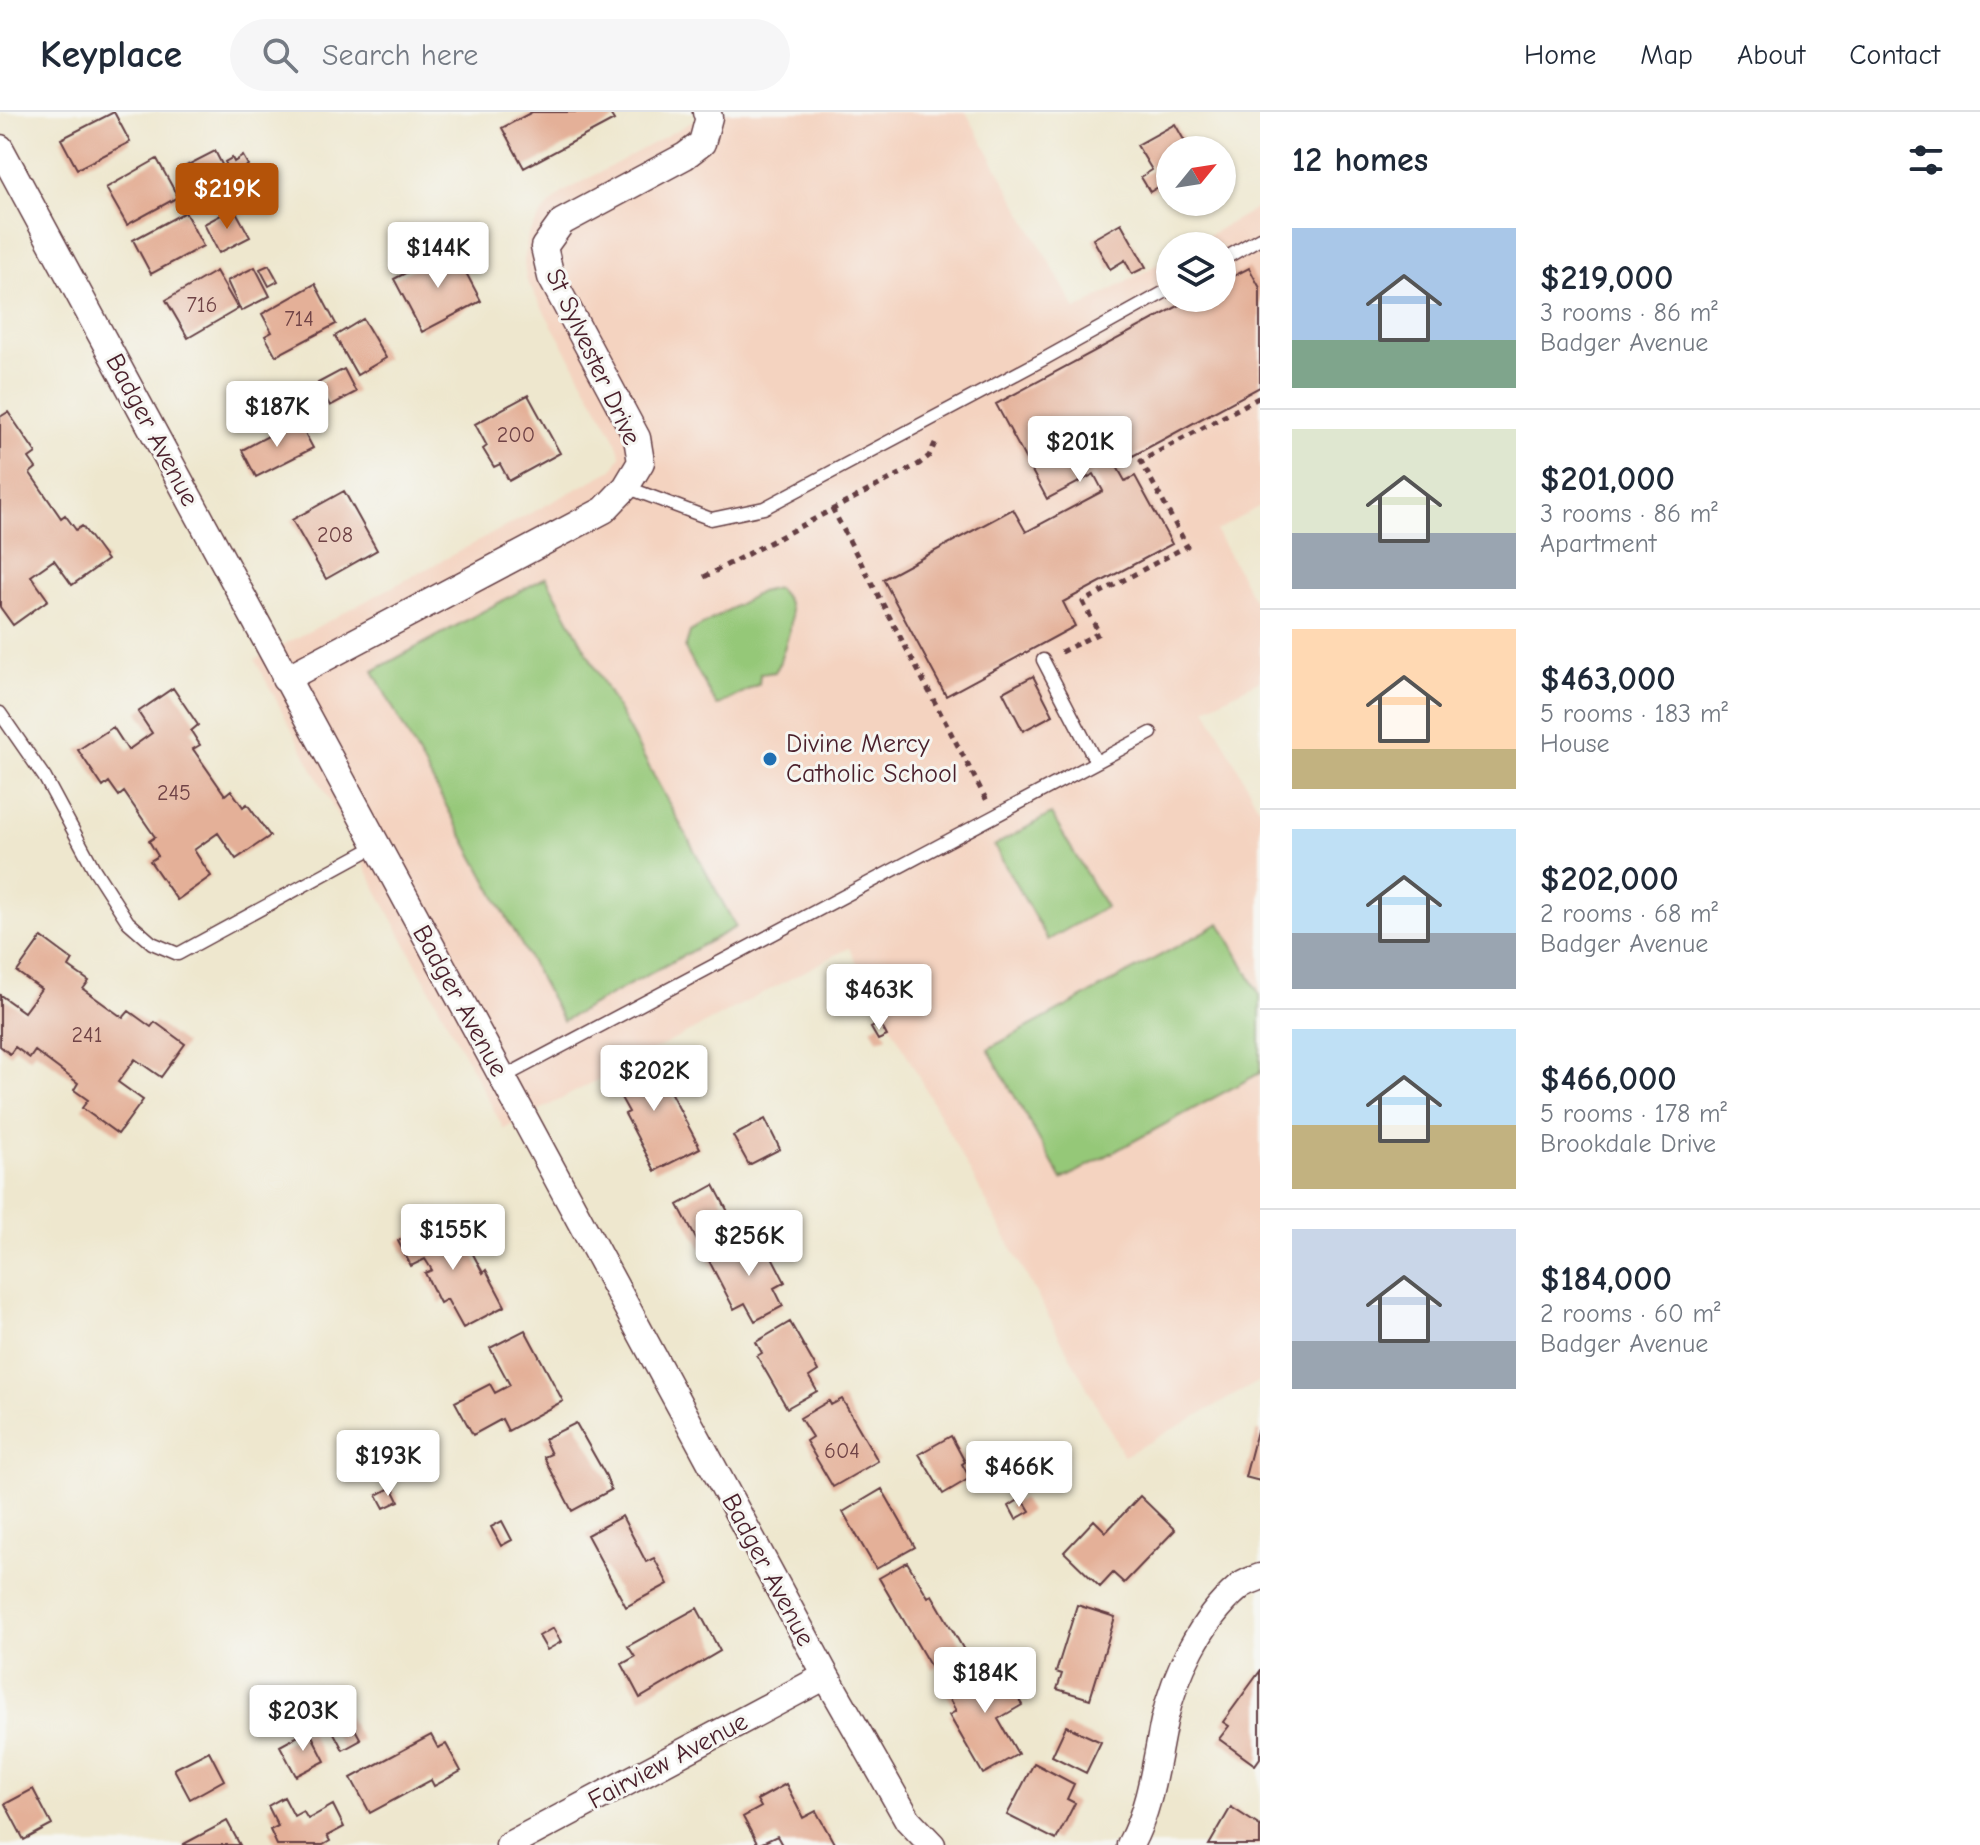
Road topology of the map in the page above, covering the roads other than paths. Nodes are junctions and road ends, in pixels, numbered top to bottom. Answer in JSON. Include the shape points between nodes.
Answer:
{"nodes":[{"id":1,"x":706,"y":112,"type":"edge"},
{"id":2,"x":0,"y":148,"type":"edge"},
{"id":3,"x":1260,"y":238,"type":"edge"},
{"id":4,"x":1236,"y":252,"type":"edge"},
{"id":5,"x":1156,"y":297,"type":"edge"},
{"id":6,"x":626,"y":487,"type":"junction"},
{"id":7,"x":1043,"y":660,"type":"road end"},
{"id":8,"x":285,"y":679,"type":"junction"},
{"id":9,"x":0,"y":713,"type":"edge"},
{"id":10,"x":1151,"y":733,"type":"dead end"},
{"id":11,"x":1096,"y":762,"type":"junction"},
{"id":12,"x":376,"y":846,"type":"junction"},
{"id":13,"x":502,"y":1078,"type":"junction"},
{"id":14,"x":1260,"y":1577,"type":"edge"},
{"id":15,"x":826,"y":1676,"type":"junction"},
{"id":16,"x":509,"y":1845,"type":"edge"},
{"id":17,"x":932,"y":1845,"type":"edge"},
{"id":18,"x":1130,"y":1845,"type":"edge"}],
"edges":[{"from":1,"to":6,"type":"street","name":"St Sylvester Drive","via":[[702,143],[562,222],[544,247],[551,277],[637,438],[641,462]]},
{"from":2,"to":8,"type":"street","name":"Badger Avenue"},
{"from":3,"to":4,"type":"lane"},
{"from":5,"to":6,"type":"lane","via":[[764,508],[711,519]]},
{"from":6,"to":8,"type":"street","name":"St Sylvester Drive","via":[[604,510]]},
{"from":7,"to":11,"type":"lane"},
{"from":8,"to":12,"type":"street","name":"Badger Avenue"},
{"from":9,"to":12,"type":"lane","via":[[45,778],[128,922],[152,943],[178,954]]},
{"from":10,"to":11,"type":"lane"},
{"from":11,"to":13,"type":"lane"},
{"from":12,"to":13,"type":"street","name":"Badger Avenue"},
{"from":13,"to":15,"type":"street","name":"Badger Avenue"},
{"from":14,"to":18,"type":"street","via":[[1240,1586],[1207,1624],[1185,1662],[1165,1718],[1142,1822]]},
{"from":15,"to":16,"type":"street","name":"Fairview Avenue"},
{"from":15,"to":17,"type":"street","name":"Badger Avenue","via":[[908,1820]]}]}
